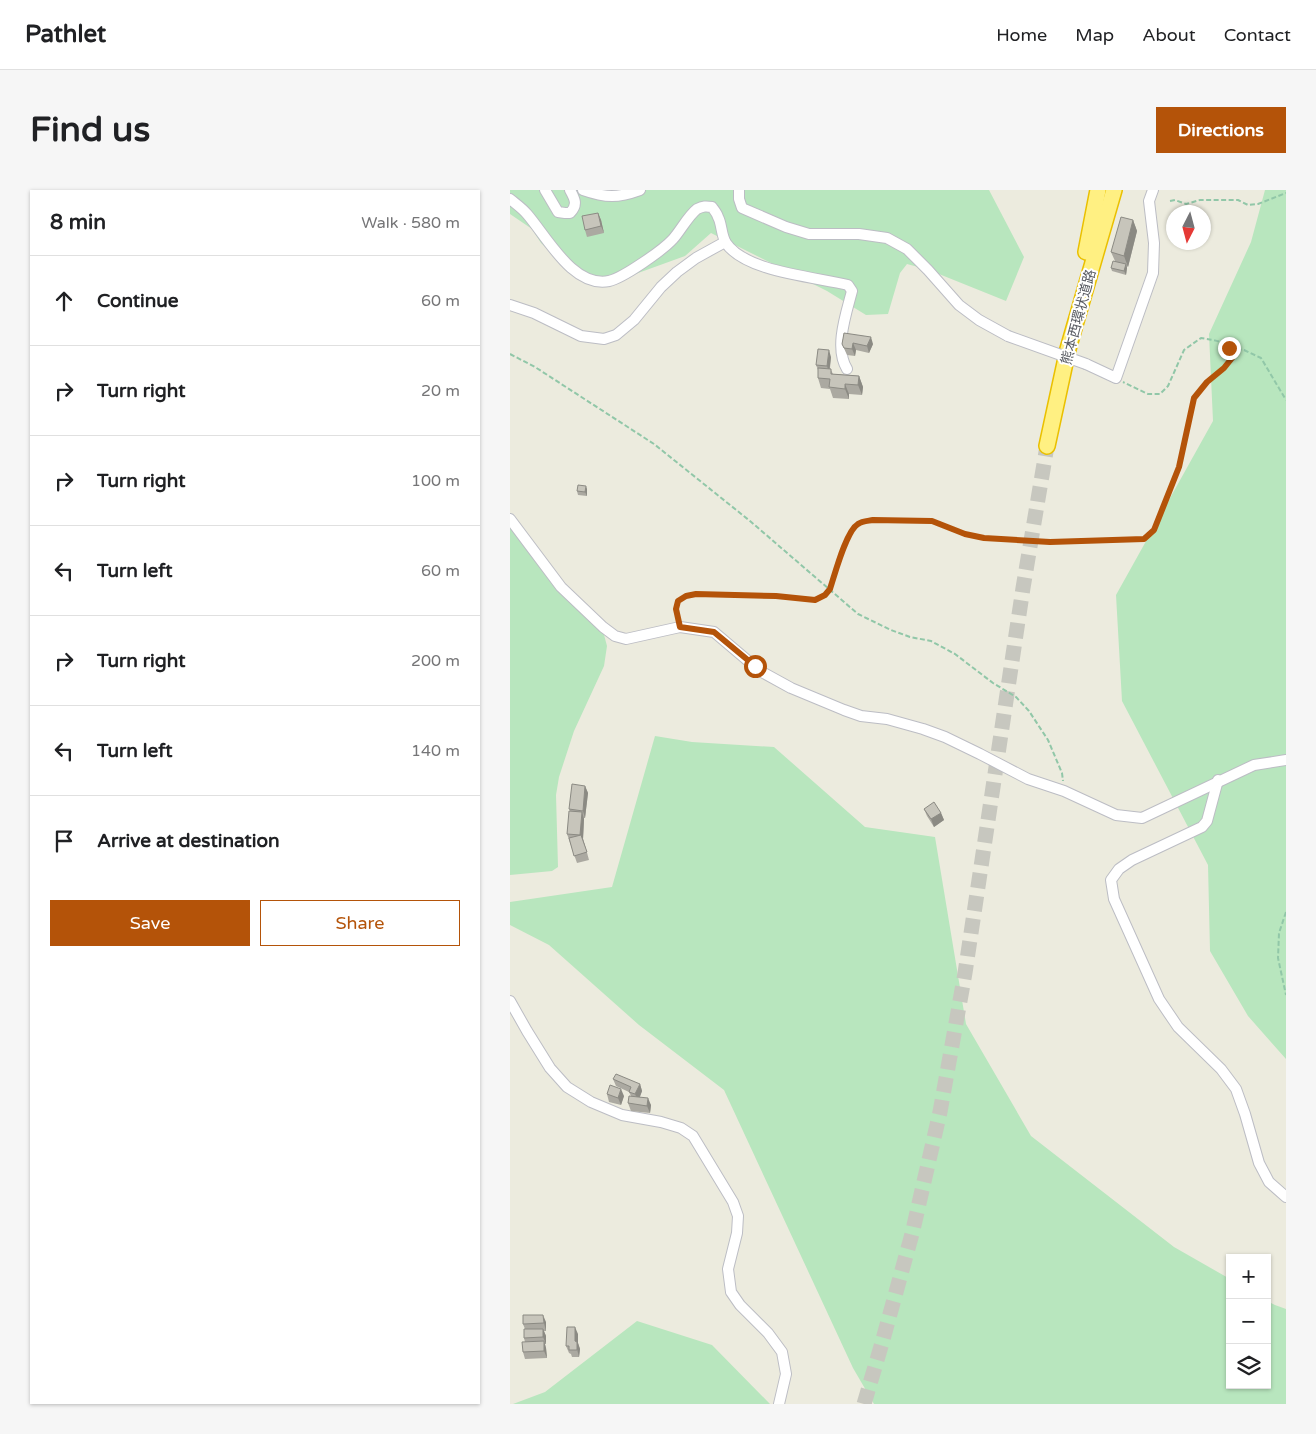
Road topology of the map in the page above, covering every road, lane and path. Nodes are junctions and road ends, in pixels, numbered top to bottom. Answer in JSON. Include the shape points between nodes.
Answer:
{"nodes":[{"id":1,"x":545,"y":190,"type":"edge"},
{"id":2,"x":570,"y":190,"type":"edge"},
{"id":3,"x":583,"y":190,"type":"edge"},
{"id":4,"x":640,"y":190,"type":"edge"},
{"id":5,"x":740,"y":190,"type":"edge"},
{"id":6,"x":1098,"y":190,"type":"edge"},
{"id":7,"x":1114,"y":190,"type":"edge"},
{"id":8,"x":1123,"y":190,"type":"edge"},
{"id":9,"x":1152,"y":190,"type":"edge"},
{"id":10,"x":1286,"y":193,"type":"edge"},
{"id":11,"x":510,"y":199,"type":"edge"},
{"id":12,"x":1170,"y":201,"type":"dead end"},
{"id":13,"x":725,"y":242,"type":"junction"},
{"id":14,"x":510,"y":305,"type":"edge"},
{"id":15,"x":1229,"y":348,"type":"junction"},
{"id":16,"x":1068,"y":349,"type":"junction"},
{"id":17,"x":510,"y":354,"type":"edge"},
{"id":18,"x":847,"y":369,"type":"dead end"},
{"id":19,"x":1116,"y":378,"type":"junction"},
{"id":20,"x":1286,"y":400,"type":"edge"},
{"id":21,"x":1047,"y":446,"type":"tunnel mouth"},
{"id":22,"x":510,"y":519,"type":"edge"},
{"id":23,"x":830,"y":589,"type":"junction"},
{"id":24,"x":680,"y":627,"type":"junction"},
{"id":25,"x":1286,"y":760,"type":"edge"},
{"id":26,"x":1218,"y":780,"type":"junction"},
{"id":27,"x":1064,"y":791,"type":"junction"},
{"id":28,"x":1286,"y":912,"type":"edge"},
{"id":29,"x":1286,"y":995,"type":"edge"},
{"id":30,"x":510,"y":1001,"type":"edge"},
{"id":31,"x":1286,"y":1197,"type":"edge"},
{"id":32,"x":779,"y":1404,"type":"edge"}],
"edges":[{"from":1,"to":2,"type":"street","via":[[558,212],[570,213],[575,208],[575,200]]},
{"from":3,"to":4,"type":"street","via":[[617,197]]},
{"from":5,"to":19,"type":"street","bridge":true,"via":[[742,208],[809,234],[859,234],[887,238],[907,249],[959,305],[978,320],[1008,336]]},
{"from":6,"to":16,"type":"highway"},
{"from":7,"to":16,"type":"highway","name":"熊本西環状道路"},
{"from":8,"to":16,"type":"highway"},
{"from":9,"to":19,"type":"street","via":[[1149,201],[1154,273]]},
{"from":10,"to":12,"type":"path","via":[[1258,204],[1238,200],[1200,200],[1186,204]]},
{"from":11,"to":13,"type":"street","via":[[526,213],[567,264],[596,282],[611,280],[653,256],[671,241],[696,210],[704,206],[712,207],[718,216]]},
{"from":13,"to":14,"type":"street","via":[[676,272],[634,320],[616,335],[604,339],[581,336]]},
{"from":13,"to":18,"type":"street","via":[[737,254],[783,273],[848,285],[852,292],[842,330],[842,350]]},
{"from":15,"to":19,"type":"path","via":[[1201,338],[1184,350],[1168,386],[1160,394],[1148,394]]},
{"from":15,"to":20,"type":"path","via":[[1244,350],[1261,358]]},
{"from":15,"to":23,"type":"path","via":[[1232,358],[1194,398],[1179,467],[1154,530],[1144,539],[1050,542],[984,538],[932,521],[864,521],[849,534]]},
{"from":16,"to":21,"type":"highway","name":"熊本西環状道路"},
{"from":17,"to":23,"type":"path","via":[[535,366],[654,444]]},
{"from":22,"to":24,"type":"street","via":[[561,587],[615,636],[626,639]]},
{"from":23,"to":24,"type":"path","via":[[815,600],[776,596],[686,596],[678,601],[676,609]]},
{"from":23,"to":27,"type":"path","via":[[858,614],[891,630],[931,641],[1016,697],[1048,740],[1062,773]]},
{"from":24,"to":27,"type":"street","via":[[714,632],[760,671],[791,688],[861,716],[887,719],[930,732],[1028,779]]},
{"from":25,"to":26,"type":"street","via":[[1254,764]]},
{"from":26,"to":27,"type":"street","via":[[1142,818],[1116,815]]},
{"from":26,"to":31,"type":"street","via":[[1207,821],[1202,827],[1132,860],[1111,880],[1114,898],[1159,998],[1178,1027],[1221,1069],[1236,1089],[1259,1164],[1269,1182]]},
{"from":28,"to":29,"type":"path","via":[[1279,933],[1278,958]]},
{"from":30,"to":32,"type":"street","via":[[550,1068],[567,1088],[622,1115],[662,1122],[693,1136],[733,1202],[738,1216],[728,1269],[731,1292],[782,1352],[786,1374]]}]}
